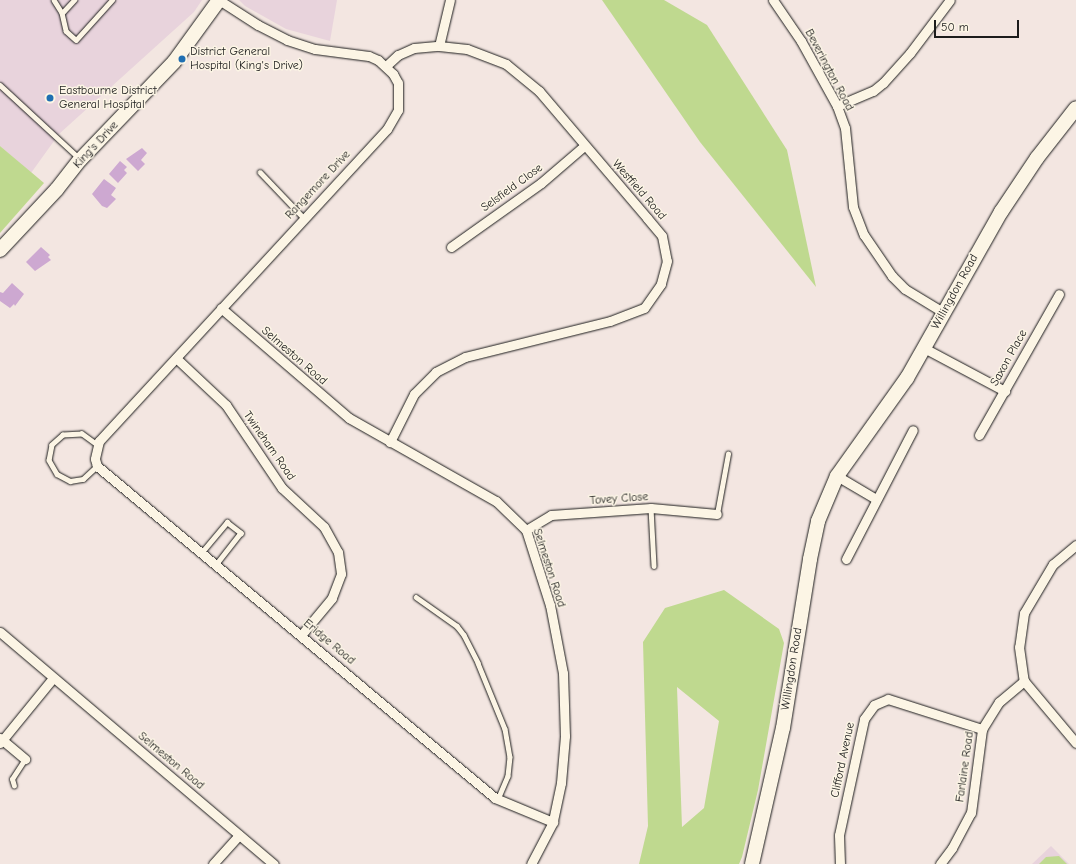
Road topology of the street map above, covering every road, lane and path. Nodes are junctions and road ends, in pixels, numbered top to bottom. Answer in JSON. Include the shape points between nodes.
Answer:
{"nodes":[{"id":1,"x":54,"y":0,"type":"edge"},
{"id":2,"x":74,"y":0,"type":"edge"},
{"id":3,"x":112,"y":0,"type":"edge"},
{"id":4,"x":219,"y":0,"type":"edge"},
{"id":5,"x":450,"y":0,"type":"edge"},
{"id":6,"x":773,"y":0,"type":"edge"},
{"id":7,"x":950,"y":0,"type":"edge"},
{"id":8,"x":62,"y":13,"type":"junction"},
{"id":9,"x":439,"y":46,"type":"junction"},
{"id":10,"x":386,"y":66,"type":"junction"},
{"id":11,"x":0,"y":85,"type":"edge"},
{"id":12,"x":837,"y":106,"type":"junction"},
{"id":13,"x":1074,"y":115,"type":"edge"},
{"id":14,"x":584,"y":146,"type":"junction"},
{"id":15,"x":80,"y":160,"type":"junction"},
{"id":16,"x":260,"y":172,"type":"dead end"},
{"id":17,"x":304,"y":218,"type":"junction"},
{"id":18,"x":452,"y":247,"type":"dead end"},
{"id":19,"x":0,"y":250,"type":"edge"},
{"id":20,"x":1059,"y":294,"type":"dead end"},
{"id":21,"x":221,"y":308,"type":"junction"},
{"id":22,"x":942,"y":312,"type":"junction"},
{"id":23,"x":924,"y":348,"type":"junction"},
{"id":24,"x":176,"y":358,"type":"junction"},
{"id":25,"x":1004,"y":391,"type":"junction"},
{"id":26,"x":913,"y":430,"type":"dead end"},
{"id":27,"x":979,"y":434,"type":"dead end"},
{"id":28,"x":390,"y":442,"type":"junction"},
{"id":29,"x":97,"y":445,"type":"junction"},
{"id":30,"x":728,"y":454,"type":"dead end"},
{"id":31,"x":98,"y":466,"type":"junction"},
{"id":32,"x":837,"y":476,"type":"junction"},
{"id":33,"x":876,"y":499,"type":"junction"},
{"id":34,"x":651,"y":508,"type":"junction"},
{"id":35,"x":717,"y":514,"type":"joint"},
{"id":36,"x":526,"y":530,"type":"junction"},
{"id":37,"x":1076,"y":545,"type":"edge"},
{"id":38,"x":202,"y":552,"type":"junction"},
{"id":39,"x":846,"y":559,"type":"dead end"},
{"id":40,"x":216,"y":564,"type":"junction"},
{"id":41,"x":654,"y":566,"type":"dead end"},
{"id":42,"x":416,"y":597,"type":"dead end"},
{"id":43,"x":0,"y":632,"type":"edge"},
{"id":44,"x":302,"y":634,"type":"junction"},
{"id":45,"x":53,"y":678,"type":"junction"},
{"id":46,"x":1024,"y":681,"type":"junction"},
{"id":47,"x":982,"y":729,"type":"junction"},
{"id":48,"x":1,"y":740,"type":"edge"},
{"id":49,"x":1076,"y":743,"type":"edge"},
{"id":50,"x":25,"y":760,"type":"joint"},
{"id":51,"x":14,"y":786,"type":"dead end"},
{"id":52,"x":498,"y":799,"type":"junction"},
{"id":53,"x":553,"y":822,"type":"junction"},
{"id":54,"x":239,"y":835,"type":"junction"},
{"id":55,"x":213,"y":864,"type":"edge"},
{"id":56,"x":274,"y":864,"type":"edge"},
{"id":57,"x":531,"y":864,"type":"edge"},
{"id":58,"x":752,"y":864,"type":"edge"},
{"id":59,"x":840,"y":864,"type":"edge"},
{"id":60,"x":940,"y":864,"type":"edge"}],
"edges":[{"from":1,"to":8,"type":"lane"},
{"from":2,"to":8,"type":"lane"},
{"from":3,"to":8,"type":"lane","via":[[76,40],[66,31]]},
{"from":4,"to":10,"type":"street","name":"Rangemore Drive","via":[[258,26],[287,40],[315,49],[369,56]]},
{"from":4,"to":15,"type":"main road","name":"King's Drive","via":[[174,62]]},
{"from":5,"to":9,"type":"street"},
{"from":6,"to":12,"type":"street","name":"Beverington Road","via":[[801,41]]},
{"from":7,"to":12,"type":"street","via":[[910,53],[883,83]]},
{"from":9,"to":10,"type":"street","name":"Westfield Road","via":[[414,48],[398,55]]},
{"from":9,"to":14,"type":"street","name":"Westfield Road","via":[[467,49],[506,64],[539,91]]},
{"from":10,"to":17,"type":"street","name":"Rangemore Drive","via":[[398,84],[398,110],[387,128]]},
{"from":11,"to":15,"type":"lane"},
{"from":12,"to":22,"type":"street","name":"Beverington Road","via":[[845,128],[853,207],[864,235],[877,257],[896,280]]},
{"from":13,"to":22,"type":"main road","name":"Willingdon Road","via":[[1037,158],[1001,212]]},
{"from":14,"to":18,"type":"street","name":"Selsfield Close","via":[[541,183]]},
{"from":14,"to":28,"type":"street","name":"Westfield Road","via":[[662,236],[667,261],[661,284],[644,308],[610,321],[465,357],[436,372],[414,394]]},
{"from":15,"to":19,"type":"main road","name":"King's Drive","via":[[57,189]]},
{"from":16,"to":17,"type":"lane"},
{"from":17,"to":21,"type":"street","name":"Rangemore Drive"},
{"from":20,"to":25,"type":"street","name":"Saxon Place"},
{"from":21,"to":24,"type":"street","name":"Rangemore Drive"},
{"from":21,"to":28,"type":"street","name":"Selmeston Road","via":[[349,418]]},
{"from":22,"to":23,"type":"main road","name":"Willingdon Road"},
{"from":23,"to":25,"type":"street"},
{"from":23,"to":32,"type":"main road","name":"Willingdon Road","via":[[907,378]]},
{"from":24,"to":29,"type":"street","name":"Rangemore Drive"},
{"from":24,"to":44,"type":"street","name":"Twineham Road","via":[[226,404],[282,488],[324,528],[338,552],[340,574],[332,598]]},
{"from":25,"to":27,"type":"street","name":"Saxon Place"},
{"from":26,"to":33,"type":"street"},
{"from":28,"to":36,"type":"street","name":"Selmeston Road","via":[[496,500]]},
{"from":29,"to":31,"type":"street","via":[[95,460]]},
{"from":29,"to":31,"type":"lane","via":[[82,434],[62,435],[52,445],[49,460],[57,474],[70,480],[83,479]]},
{"from":30,"to":35,"type":"lane"},
{"from":31,"to":38,"type":"street","name":"Eridge Road"},
{"from":32,"to":33,"type":"street"},
{"from":32,"to":58,"type":"main road","name":"Willingdon Road","via":[[818,521],[782,728]]},
{"from":33,"to":39,"type":"street"},
{"from":34,"to":35,"type":"street","name":"Tovey Close"},
{"from":34,"to":36,"type":"street","name":"Tovey Close","via":[[551,515]]},
{"from":34,"to":41,"type":"lane"},
{"from":36,"to":53,"type":"street","name":"Selmeston Road","via":[[550,605],[563,673],[565,736],[561,783]]},
{"from":37,"to":46,"type":"street","via":[[1053,564],[1024,613],[1019,647]]},
{"from":38,"to":40,"type":"street","name":"Eridge Road"},
{"from":38,"to":40,"type":"lane","via":[[227,522],[241,533]]},
{"from":40,"to":44,"type":"street","name":"Eridge Road"},
{"from":42,"to":52,"type":"lane","via":[[457,626],[464,635],[502,722],[510,757],[508,776]]},
{"from":43,"to":45,"type":"street","name":"Selmeston Road"},
{"from":44,"to":52,"type":"street","name":"Eridge Road"},
{"from":45,"to":48,"type":"street"},
{"from":45,"to":54,"type":"street","name":"Selmeston Road"},
{"from":46,"to":47,"type":"street","name":"Farlaine Road","via":[[1000,702]]},
{"from":46,"to":49,"type":"street"},
{"from":47,"to":59,"type":"street","name":"Clifford Avenue","via":[[888,699],[874,704],[864,719],[839,835]]},
{"from":47,"to":60,"type":"street","name":"Farlaine Road","via":[[971,813]]},
{"from":48,"to":50,"type":"street"},
{"from":50,"to":51,"type":"lane","via":[[12,779]]},
{"from":52,"to":53,"type":"street","name":"Eridge Road"},
{"from":53,"to":57,"type":"street","name":"Selmeston Road"},
{"from":54,"to":55,"type":"street"},
{"from":54,"to":56,"type":"street","name":"Selmeston Road"}]}
